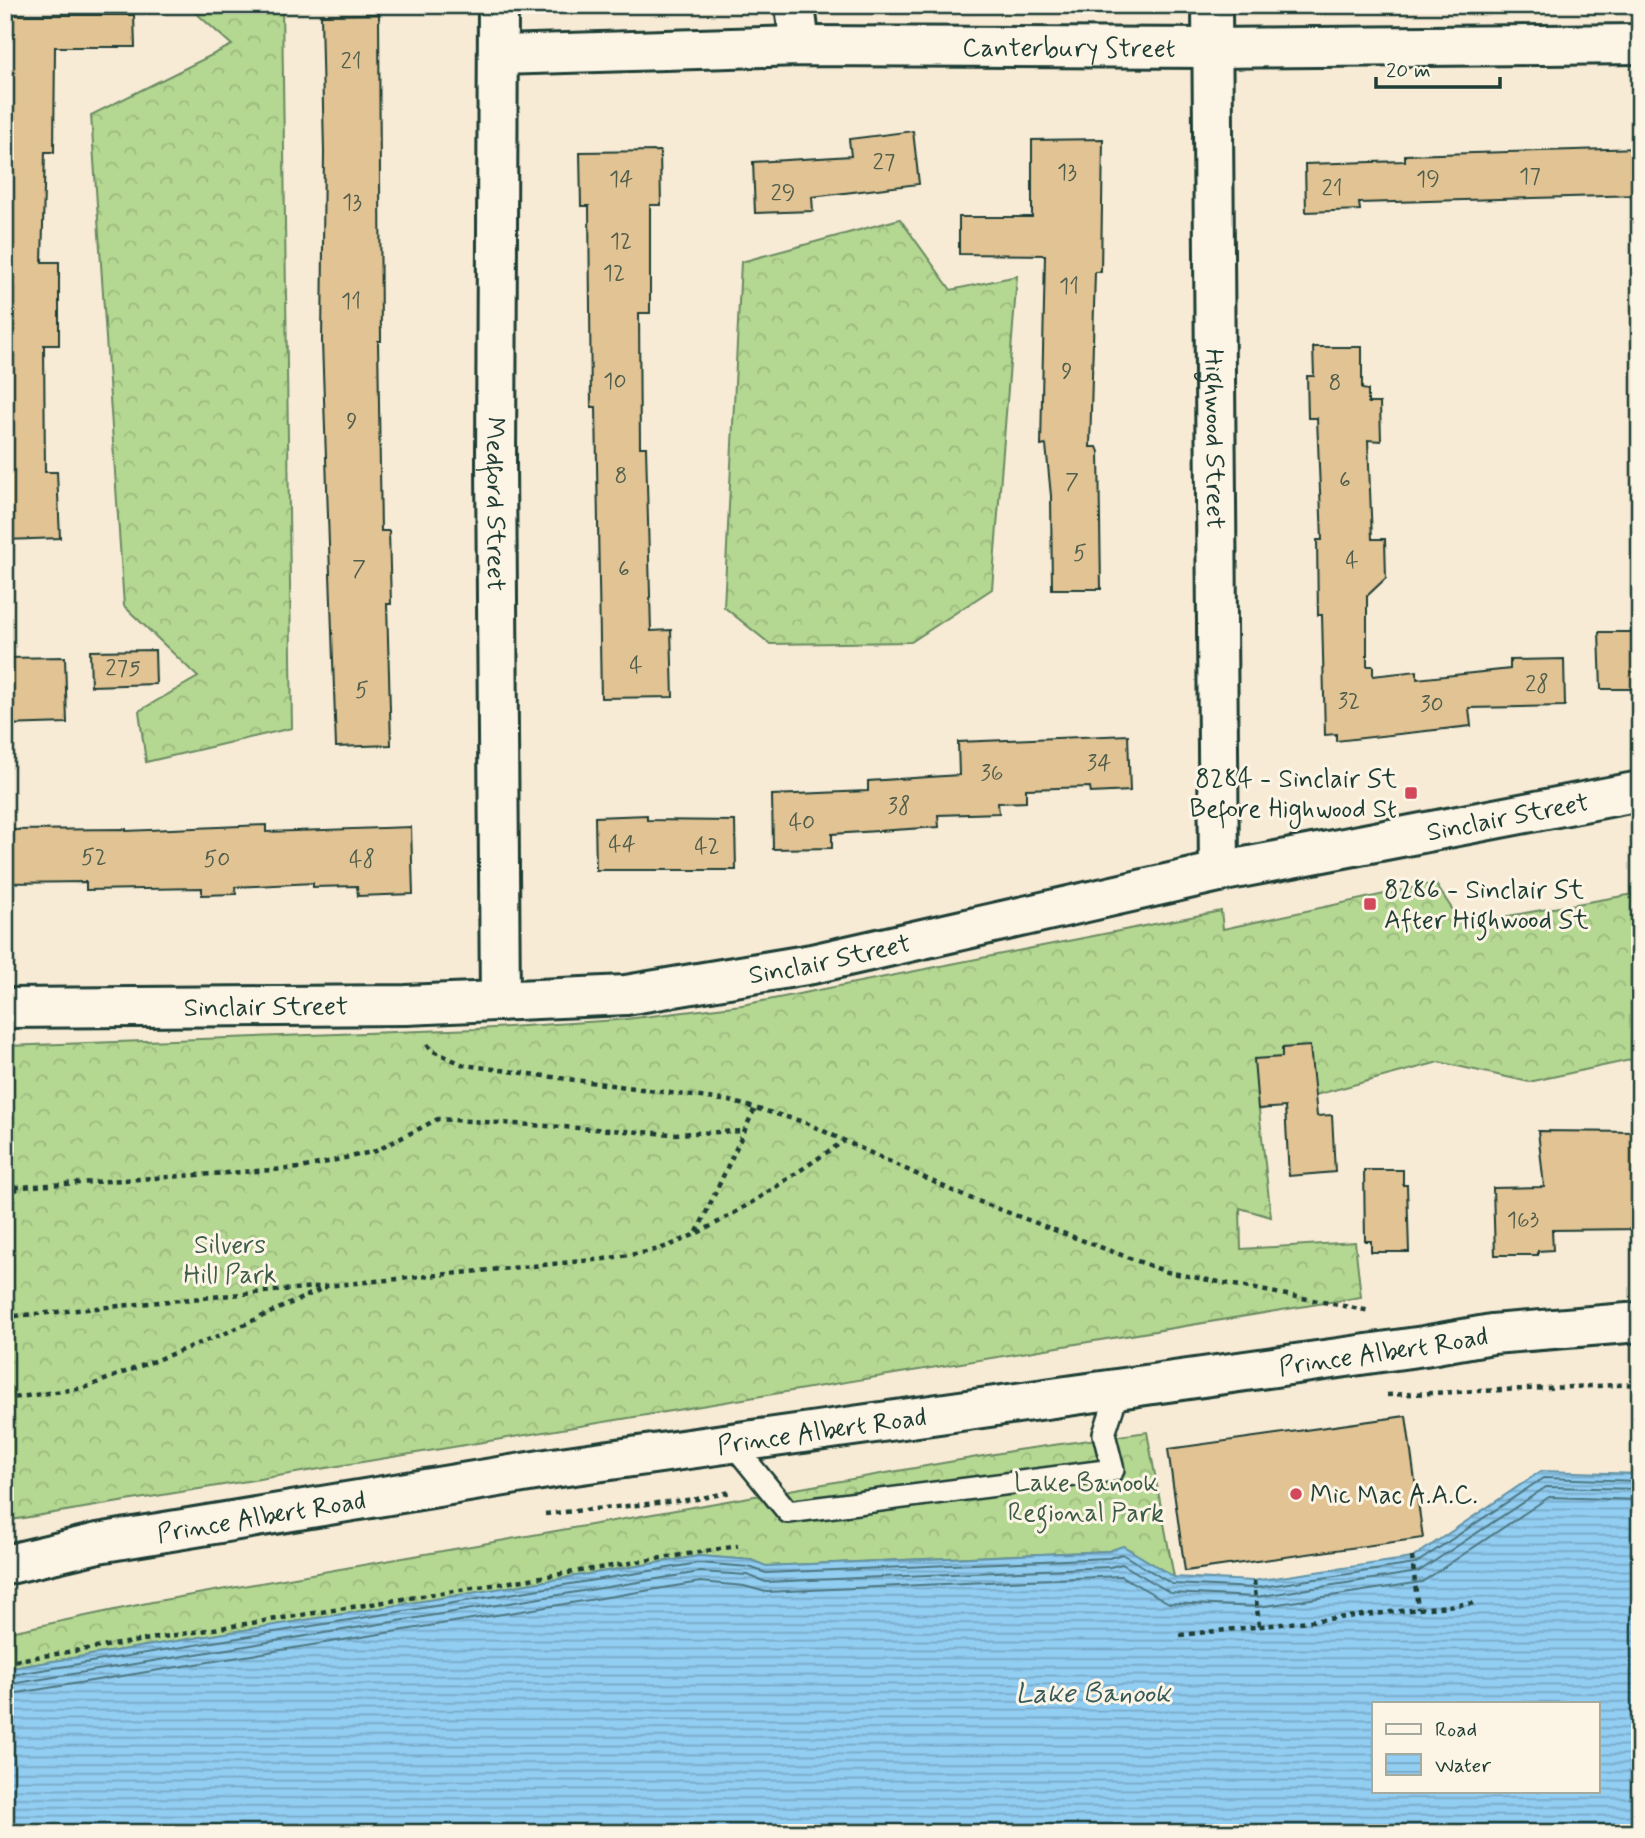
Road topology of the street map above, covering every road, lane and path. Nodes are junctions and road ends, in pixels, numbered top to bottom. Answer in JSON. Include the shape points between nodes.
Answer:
{"nodes":[{"id":1,"x":498,"y":5,"type":"edge"},
{"id":2,"x":795,"y":5,"type":"edge"},
{"id":3,"x":1212,"y":5,"type":"edge"},
{"id":4,"x":1640,"y":44,"type":"edge"},
{"id":5,"x":800,"y":46,"type":"junction"},
{"id":6,"x":1213,"y":48,"type":"junction"},
{"id":7,"x":499,"y":55,"type":"junction"},
{"id":8,"x":1640,"y":791,"type":"edge"},
{"id":9,"x":1219,"y":872,"type":"junction"},
{"id":10,"x":500,"y":1001,"type":"junction"},
{"id":11,"x":405,"y":1004,"type":"junction"},
{"id":12,"x":5,"y":1008,"type":"edge"},
{"id":13,"x":755,"y":1108,"type":"junction"},
{"id":14,"x":744,"y":1131,"type":"junction"},
{"id":15,"x":844,"y":1141,"type":"junction"},
{"id":16,"x":23,"y":1187,"type":"junction"},
{"id":17,"x":5,"y":1188,"type":"edge"},
{"id":18,"x":5,"y":1194,"type":"edge"},
{"id":19,"x":696,"y":1233,"type":"junction"},
{"id":20,"x":330,"y":1286,"type":"junction"},
{"id":21,"x":1380,"y":1312,"type":"dead end"},
{"id":22,"x":5,"y":1317,"type":"edge"},
{"id":23,"x":1640,"y":1322,"type":"edge"},
{"id":24,"x":1119,"y":1388,"type":"junction"},
{"id":25,"x":5,"y":1399,"type":"edge"},
{"id":26,"x":732,"y":1443,"type":"junction"},
{"id":27,"x":738,"y":1546,"type":"dead end"},
{"id":28,"x":1412,"y":1558,"type":"dead end"},
{"id":29,"x":5,"y":1565,"type":"edge"},
{"id":30,"x":1254,"y":1581,"type":"dead end"},
{"id":31,"x":1475,"y":1603,"type":"dead end"},
{"id":32,"x":1418,"y":1609,"type":"junction"},
{"id":33,"x":1259,"y":1626,"type":"junction"},
{"id":34,"x":1180,"y":1634,"type":"dead end"},
{"id":35,"x":5,"y":1662,"type":"edge"}],
"edges":[{"from":1,"to":7,"type":"street","name":"Medford Street"},
{"from":2,"to":5,"type":"street"},
{"from":3,"to":6,"type":"street","name":"Highwood Street"},
{"from":4,"to":6,"type":"street","name":"Canterbury Street"},
{"from":5,"to":6,"type":"street","name":"Canterbury Street"},
{"from":5,"to":7,"type":"street","name":"Canterbury Street"},
{"from":6,"to":9,"type":"street","name":"Highwood Street"},
{"from":7,"to":10,"type":"street","name":"Medford Street"},
{"from":8,"to":9,"type":"street","name":"Sinclair Street"},
{"from":9,"to":10,"type":"street","name":"Sinclair Street","via":[[812,964],[626,995]]},
{"from":10,"to":11,"type":"street","name":"Sinclair Street"},
{"from":11,"to":12,"type":"street","name":"Sinclair Street"},
{"from":11,"to":13,"type":"path","via":[[431,1050],[464,1065],[716,1098]]},
{"from":13,"to":14,"type":"path"},
{"from":13,"to":15,"type":"path","via":[[804,1122]]},
{"from":14,"to":16,"type":"path","via":[[672,1134],[438,1119],[376,1151],[301,1168]]},
{"from":14,"to":19,"type":"path"},
{"from":15,"to":19,"type":"path"},
{"from":15,"to":21,"type":"path","via":[[964,1196],[1167,1272]]},
{"from":16,"to":17,"type":"path"},
{"from":16,"to":18,"type":"path"},
{"from":19,"to":20,"type":"path","via":[[671,1245],[604,1259]]},
{"from":20,"to":22,"type":"path"},
{"from":20,"to":25,"type":"path","via":[[226,1333],[84,1388]]},
{"from":23,"to":24,"type":"street","name":"Prince Albert Road","via":[[1492,1334]]},
{"from":24,"to":26,"type":"street","name":"Prince Albert Road"},
{"from":24,"to":26,"type":"lane","via":[[1104,1434],[1113,1470],[788,1512]]},
{"from":26,"to":29,"type":"street","name":"Prince Albert Road","via":[[98,1543]]},
{"from":27,"to":35,"type":"path"},
{"from":28,"to":32,"type":"path"},
{"from":30,"to":33,"type":"path"},
{"from":31,"to":32,"type":"path"},
{"from":32,"to":33,"type":"path"},
{"from":33,"to":34,"type":"path"}]}
